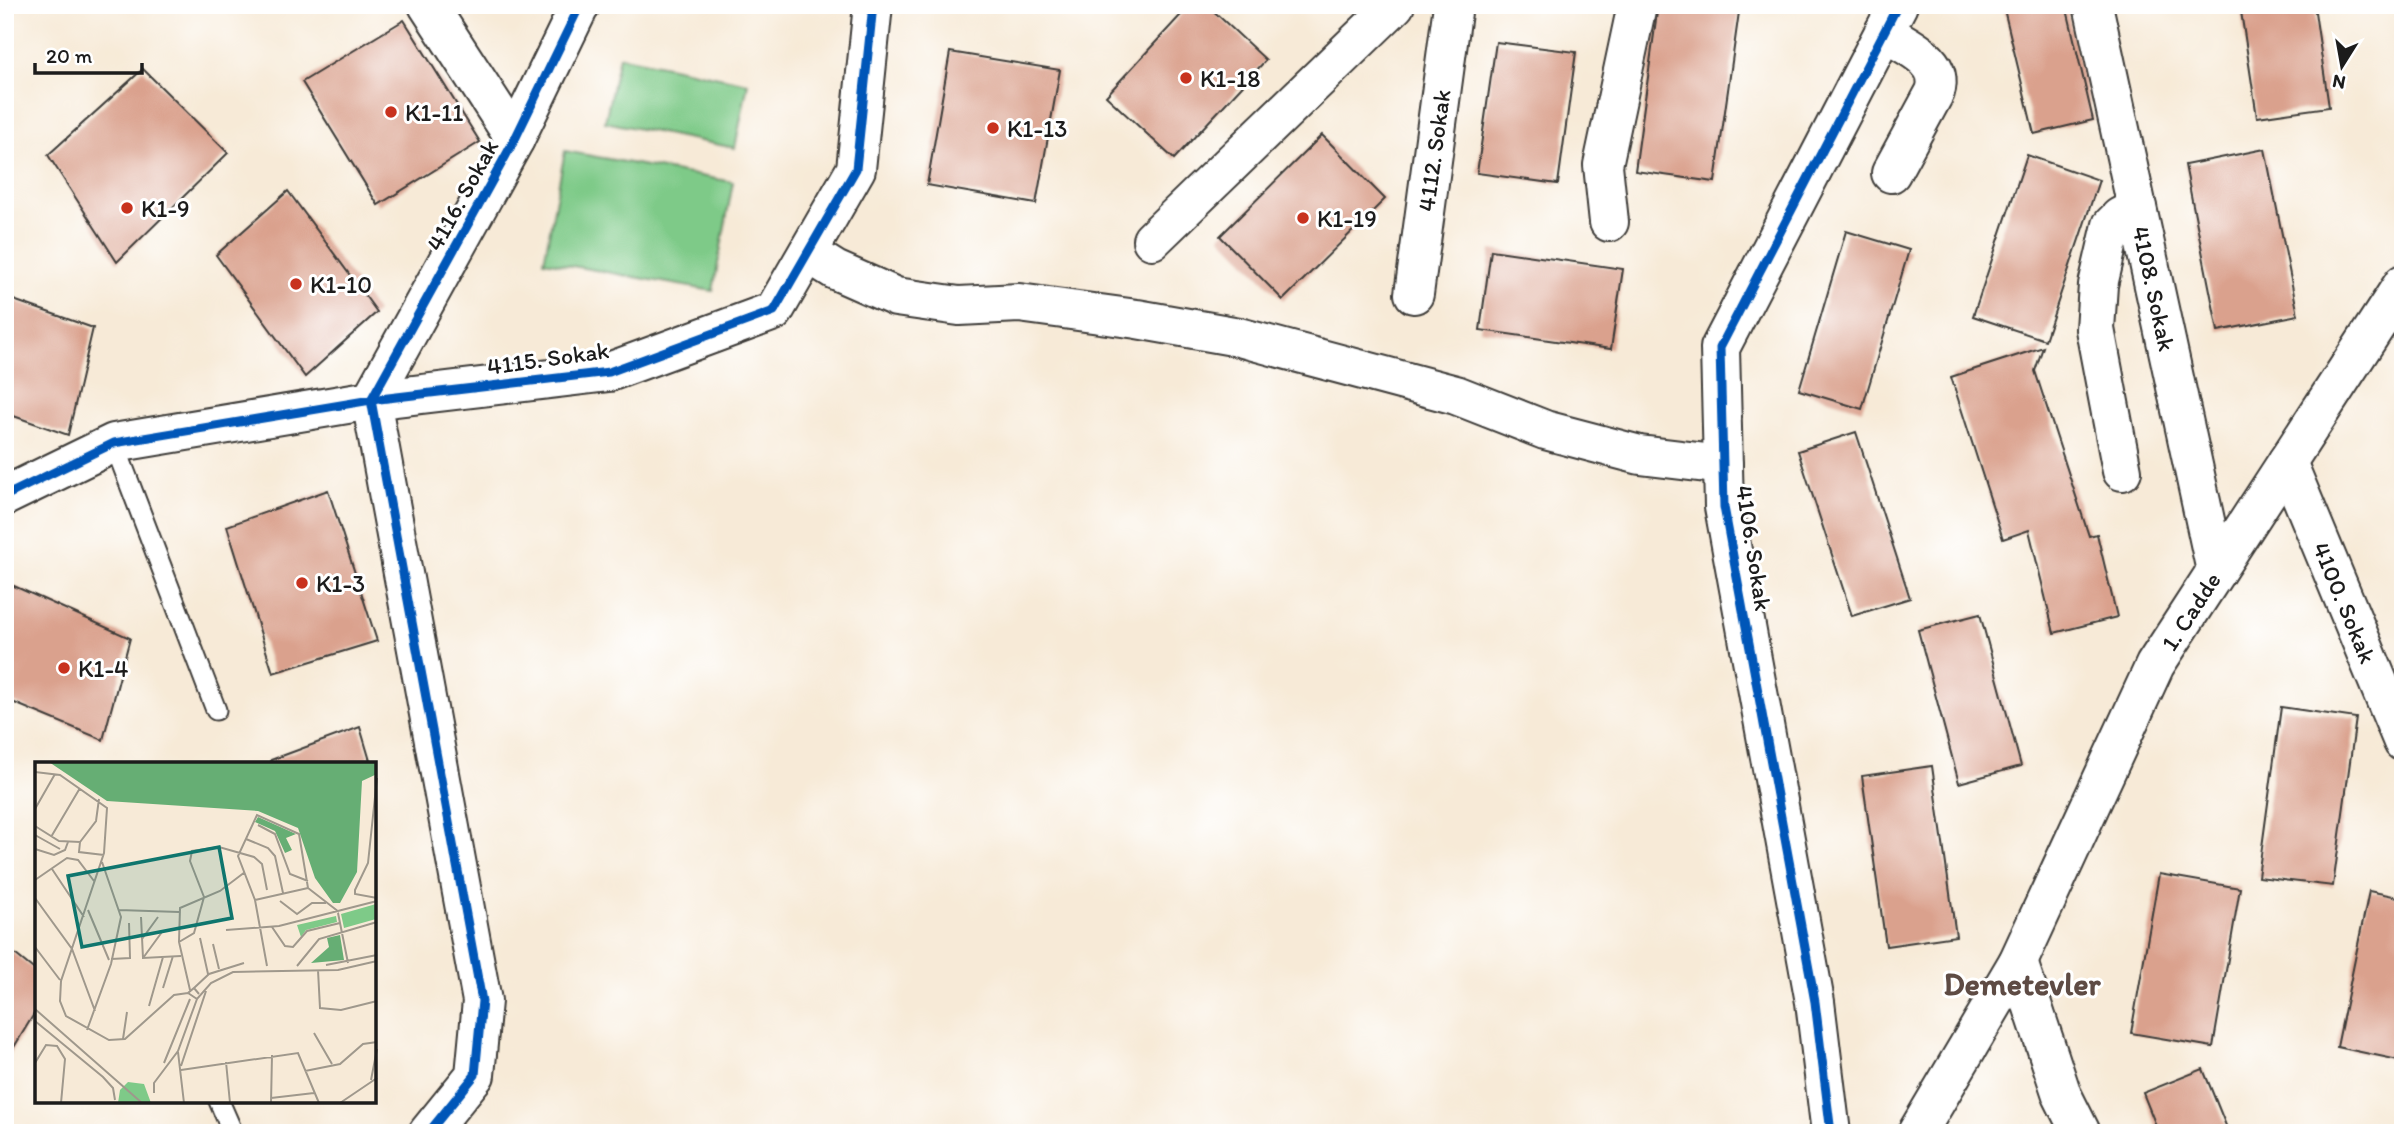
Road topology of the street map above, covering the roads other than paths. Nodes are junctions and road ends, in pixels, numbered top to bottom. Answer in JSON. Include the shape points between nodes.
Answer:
{"nodes":[{"id":1,"x":428,"y":5,"type":"edge"},
{"id":2,"x":580,"y":5,"type":"edge"},
{"id":3,"x":873,"y":5,"type":"edge"},
{"id":4,"x":1395,"y":5,"type":"edge"},
{"id":5,"x":1453,"y":5,"type":"edge"},
{"id":6,"x":1637,"y":5,"type":"edge"},
{"id":7,"x":2093,"y":5,"type":"edge"},
{"id":8,"x":1891,"y":19,"type":"edge"},
{"id":9,"x":515,"y":139,"type":"junction"},
{"id":10,"x":1891,"y":173,"type":"dead end"},
{"id":11,"x":2137,"y":208,"type":"junction"},
{"id":12,"x":1609,"y":222,"type":"dead end"},
{"id":13,"x":1152,"y":240,"type":"dead end"},
{"id":14,"x":807,"y":253,"type":"junction"},
{"id":15,"x":2403,"y":284,"type":"edge"},
{"id":16,"x":1414,"y":294,"type":"dead end"},
{"id":17,"x":371,"y":400,"type":"junction"},
{"id":18,"x":114,"y":443,"type":"junction"},
{"id":19,"x":2287,"y":462,"type":"junction"},
{"id":20,"x":1723,"y":465,"type":"junction"},
{"id":21,"x":2122,"y":471,"type":"dead end"},
{"id":22,"x":5,"y":496,"type":"edge"},
{"id":23,"x":2216,"y":571,"type":"junction"},
{"id":24,"x":216,"y":710,"type":"dead end"},
{"id":25,"x":2403,"y":742,"type":"edge"},
{"id":26,"x":2018,"y":962,"type":"junction"},
{"id":27,"x":220,"y":1103,"type":"edge"},
{"id":28,"x":233,"y":1133,"type":"edge"},
{"id":29,"x":428,"y":1133,"type":"edge"},
{"id":30,"x":1831,"y":1133,"type":"edge"},
{"id":31,"x":1917,"y":1133,"type":"edge"},
{"id":32,"x":2081,"y":1133,"type":"edge"}],
"edges":[{"from":1,"to":9,"type":"street"},
{"from":2,"to":9,"type":"street","name":"4116. Sokak"},
{"from":3,"to":14,"type":"street","name":"4115. Sokak","via":[[856,169]]},
{"from":4,"to":13,"type":"street"},
{"from":5,"to":16,"type":"street","name":"4112. Sokak"},
{"from":6,"to":12,"type":"street","via":[[1603,165]]},
{"from":7,"to":11,"type":"street","name":"4108. Sokak"},
{"from":8,"to":10,"type":"street","via":[[1928,60],[1937,77],[1935,92]]},
{"from":8,"to":20,"type":"street","name":"4106. Sokak","via":[[1720,348]]},
{"from":9,"to":17,"type":"street","name":"4116. Sokak"},
{"from":11,"to":21,"type":"street","via":[[2112,225],[2095,307],[2095,329]]},
{"from":11,"to":23,"type":"street","name":"4108. Sokak"},
{"from":14,"to":17,"type":"street","name":"4115. Sokak","via":[[774,311],[609,372]]},
{"from":14,"to":20,"type":"street","via":[[896,297],[959,306],[1019,303],[1240,337],[1456,395],[1556,433],[1640,455]]},
{"from":15,"to":19,"type":"street","name":"1. Cadde"},
{"from":17,"to":18,"type":"street","name":"4115. Sokak"},
{"from":17,"to":29,"type":"street","via":[[482,1001],[475,1074]]},
{"from":18,"to":22,"type":"street","name":"4115. Sokak"},
{"from":18,"to":24,"type":"lane"},
{"from":19,"to":23,"type":"street","name":"1. Cadde"},
{"from":19,"to":25,"type":"street","name":"4100. Sokak"},
{"from":20,"to":30,"type":"street","name":"4106. Sokak","via":[[1724,507],[1815,1002]]},
{"from":23,"to":26,"type":"street","name":"1. Cadde","via":[[2155,665]]},
{"from":26,"to":31,"type":"street","name":"1. Cadde"},
{"from":26,"to":32,"type":"street","via":[[2062,1095]]},
{"from":27,"to":28,"type":"lane"}]}
